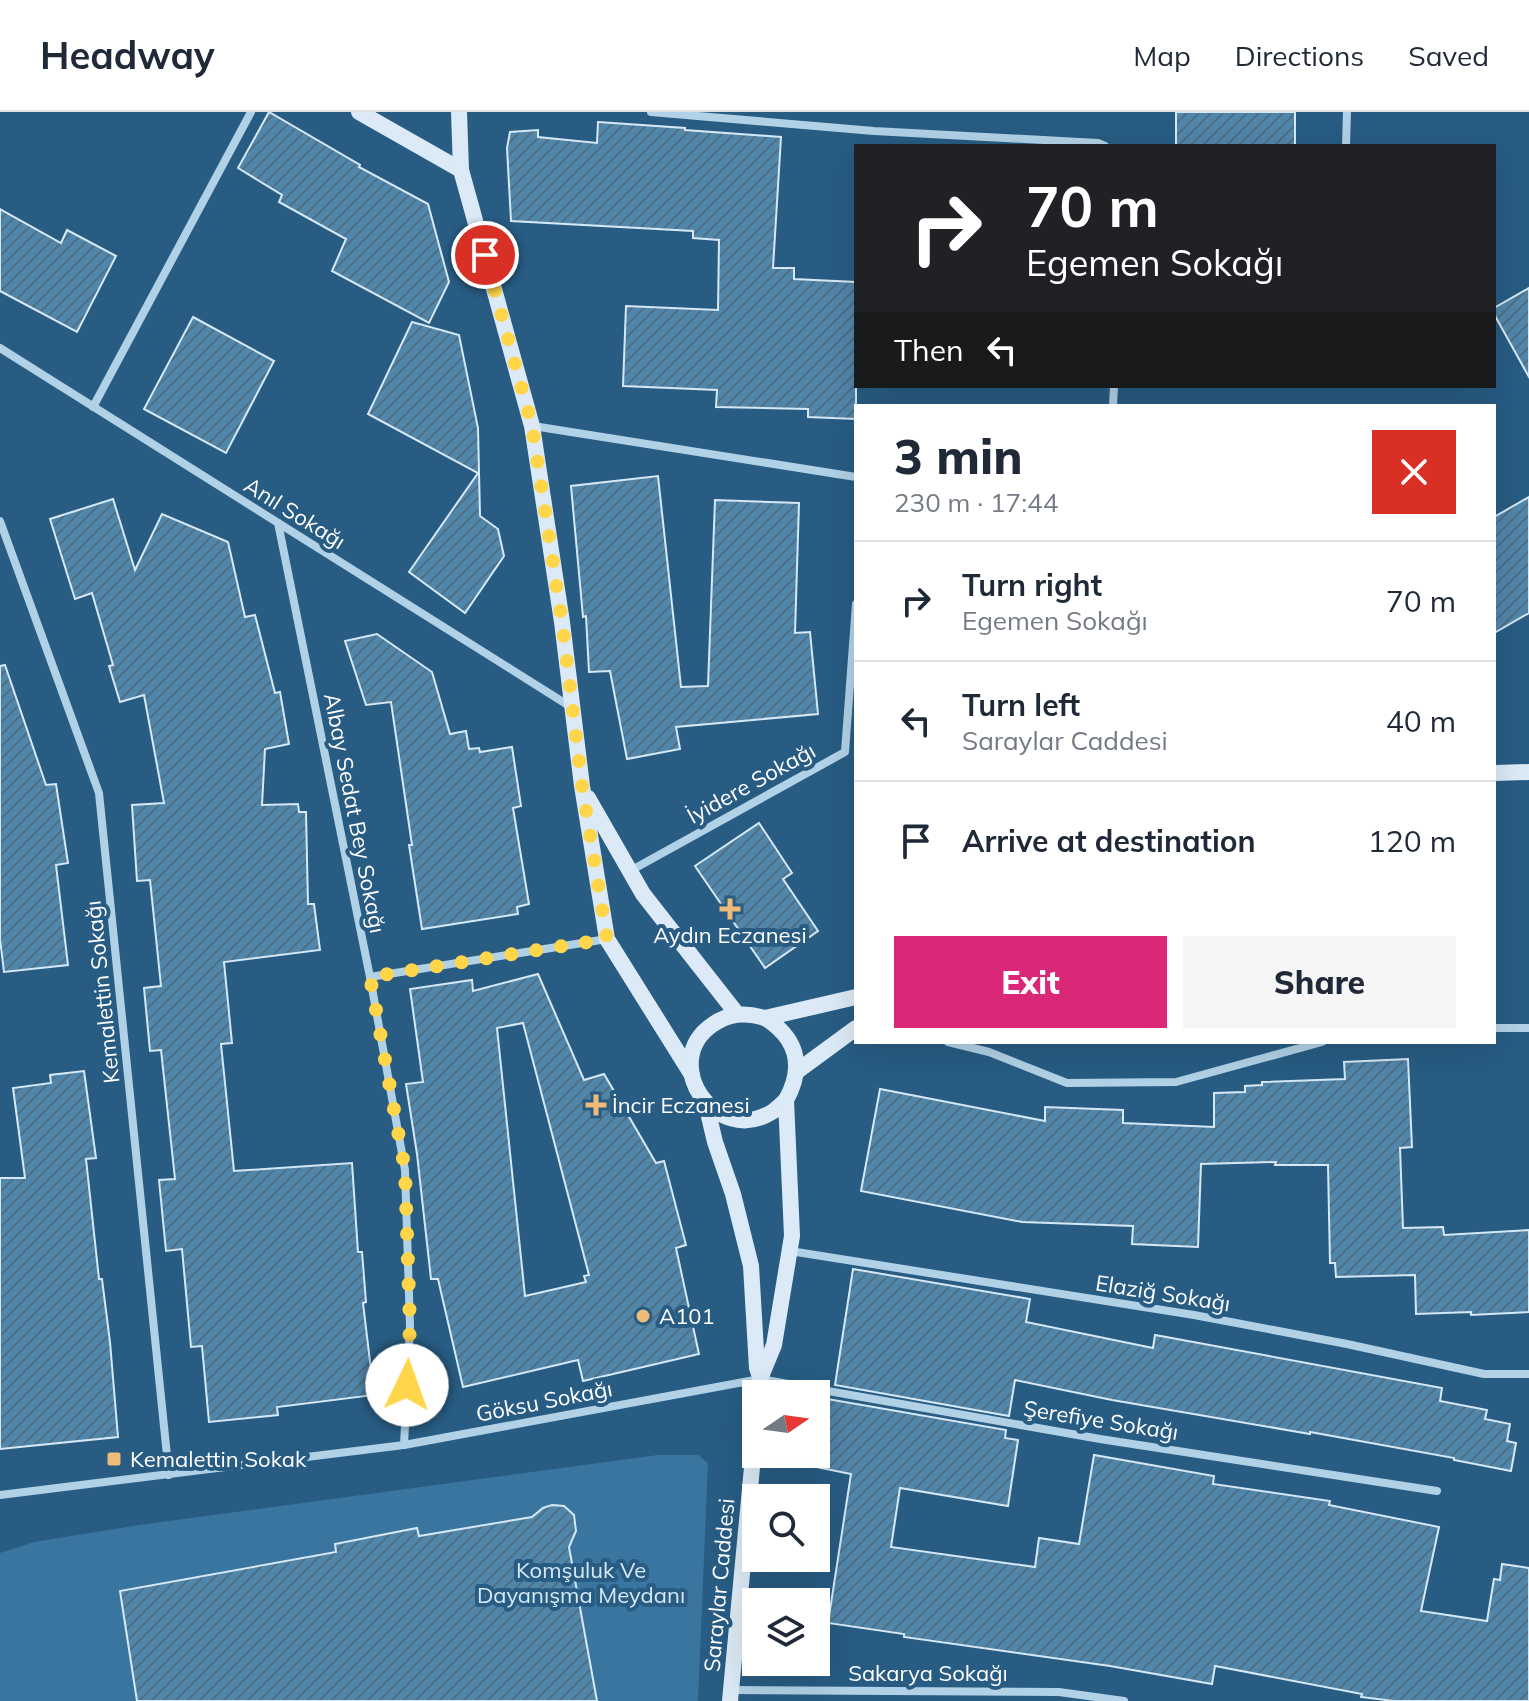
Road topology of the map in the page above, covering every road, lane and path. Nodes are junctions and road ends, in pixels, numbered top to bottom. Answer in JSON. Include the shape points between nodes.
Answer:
{"nodes":[{"id":1,"x":251,"y":112,"type":"edge"},
{"id":2,"x":359,"y":112,"type":"edge"},
{"id":3,"x":459,"y":112,"type":"edge"},
{"id":4,"x":651,"y":112,"type":"edge"},
{"id":5,"x":1347,"y":112,"type":"edge"},
{"id":6,"x":1100,"y":144,"type":"edge"},
{"id":7,"x":1346,"y":144,"type":"edge"},
{"id":8,"x":461,"y":170,"type":"junction"},
{"id":9,"x":0,"y":348,"type":"edge"},
{"id":10,"x":93,"y":407,"type":"junction"},
{"id":11,"x":532,"y":426,"type":"junction"},
{"id":12,"x":854,"y":477,"type":"edge"},
{"id":13,"x":0,"y":521,"type":"edge"},
{"id":14,"x":278,"y":523,"type":"junction"},
{"id":15,"x":854,"y":631,"type":"edge"},
{"id":16,"x":571,"y":707,"type":"junction"},
{"id":17,"x":1529,"y":772,"type":"edge"},
{"id":18,"x":1496,"y":773,"type":"edge"},
{"id":19,"x":582,"y":786,"type":"junction"},
{"id":20,"x":630,"y":871,"type":"junction"},
{"id":21,"x":607,"y":939,"type":"junction"},
{"id":22,"x":370,"y":977,"type":"junction"},
{"id":23,"x":854,"y":997,"type":"edge"},
{"id":24,"x":737,"y":1014,"type":"junction"},
{"id":25,"x":765,"y":1018,"type":"junction"},
{"id":26,"x":1496,"y":1028,"type":"edge"},
{"id":27,"x":1529,"y":1028,"type":"edge"},
{"id":28,"x":854,"y":1029,"type":"edge"},
{"id":29,"x":956,"y":1044,"type":"edge"},
{"id":30,"x":1315,"y":1044,"type":"edge"},
{"id":31,"x":796,"y":1072,"type":"junction"},
{"id":32,"x":692,"y":1075,"type":"junction"},
{"id":33,"x":786,"y":1100,"type":"junction"},
{"id":34,"x":706,"y":1104,"type":"junction"},
{"id":35,"x":789,"y":1251,"type":"junction"},
{"id":36,"x":1529,"y":1374,"type":"edge"},
{"id":37,"x":759,"y":1380,"type":"edge"},
{"id":38,"x":762,"y":1380,"type":"edge"},
{"id":39,"x":742,"y":1389,"type":"edge"},
{"id":40,"x":830,"y":1397,"type":"edge"},
{"id":41,"x":404,"y":1445,"type":"junction"},
{"id":42,"x":752,"y":1468,"type":"edge"},
{"id":43,"x":169,"y":1475,"type":"junction"},
{"id":44,"x":1437,"y":1491,"type":"dead end"},
{"id":45,"x":0,"y":1495,"type":"edge"},
{"id":46,"x":730,"y":1696,"type":"edge"},
{"id":47,"x":1059,"y":1697,"type":"edge"},
{"id":48,"x":1124,"y":1701,"type":"edge"}],
"edges":[{"from":1,"to":10,"type":"street"},
{"from":2,"to":8,"type":"street"},
{"from":3,"to":8,"type":"street"},
{"from":4,"to":6,"type":"street"},
{"from":5,"to":7,"type":"street"},
{"from":8,"to":11,"type":"street"},
{"from":9,"to":10,"type":"street","name":"Anıl Sokağı"},
{"from":10,"to":14,"type":"street","name":"Anıl Sokağı"},
{"from":11,"to":12,"type":"street"},
{"from":11,"to":16,"type":"street"},
{"from":13,"to":43,"type":"street","name":"Kemalettin Sokağı","via":[[99,793]]},
{"from":14,"to":16,"type":"street","name":"Anıl Sokağı"},
{"from":14,"to":22,"type":"street","name":"Albay Sedat Bey Sokağı"},
{"from":15,"to":20,"type":"street","name":"İyidere Sokağı","via":[[845,752]]},
{"from":16,"to":19,"type":"street"},
{"from":17,"to":18,"type":"street"},
{"from":19,"to":20,"type":"street"},
{"from":19,"to":21,"type":"street"},
{"from":20,"to":24,"type":"street"},
{"from":21,"to":22,"type":"street"},
{"from":21,"to":32,"type":"street"},
{"from":22,"to":41,"type":"street","name":"Albay Sedat Bey Sokağı","via":[[405,1170],[410,1326]]},
{"from":23,"to":25,"type":"street"},
{"from":24,"to":25,"type":"street"},
{"from":24,"to":32,"type":"street","via":[[707,1028],[691,1058]]},
{"from":25,"to":31,"type":"street","via":[[790,1040]]},
{"from":26,"to":27,"type":"street"},
{"from":28,"to":31,"type":"street"},
{"from":29,"to":30,"type":"street","via":[[1067,1083],[1176,1082]]},
{"from":31,"to":33,"type":"street"},
{"from":32,"to":34,"type":"street"},
{"from":33,"to":34,"type":"street","via":[[756,1119],[737,1120]]},
{"from":33,"to":35,"type":"street"},
{"from":34,"to":37,"type":"street","via":[[751,1266]]},
{"from":35,"to":36,"type":"street","name":"Elaziğ Sokağı","via":[[1194,1315],[1484,1374]]},
{"from":35,"to":38,"type":"street","via":[[774,1345]]},
{"from":39,"to":41,"type":"street","name":"Göksu Sokağı"},
{"from":40,"to":44,"type":"street","name":"Şerefiye Sokağı"},
{"from":41,"to":43,"type":"street","name":"Göksu Sokağı"},
{"from":42,"to":46,"type":"street","name":"Saraylar Caddesi"},
{"from":43,"to":45,"type":"street","name":"Göksu Sokağı"},
{"from":46,"to":47,"type":"street","name":"Sakarya Sokağı"},
{"from":47,"to":48,"type":"street","name":"Sakarya Sokağı"}]}
